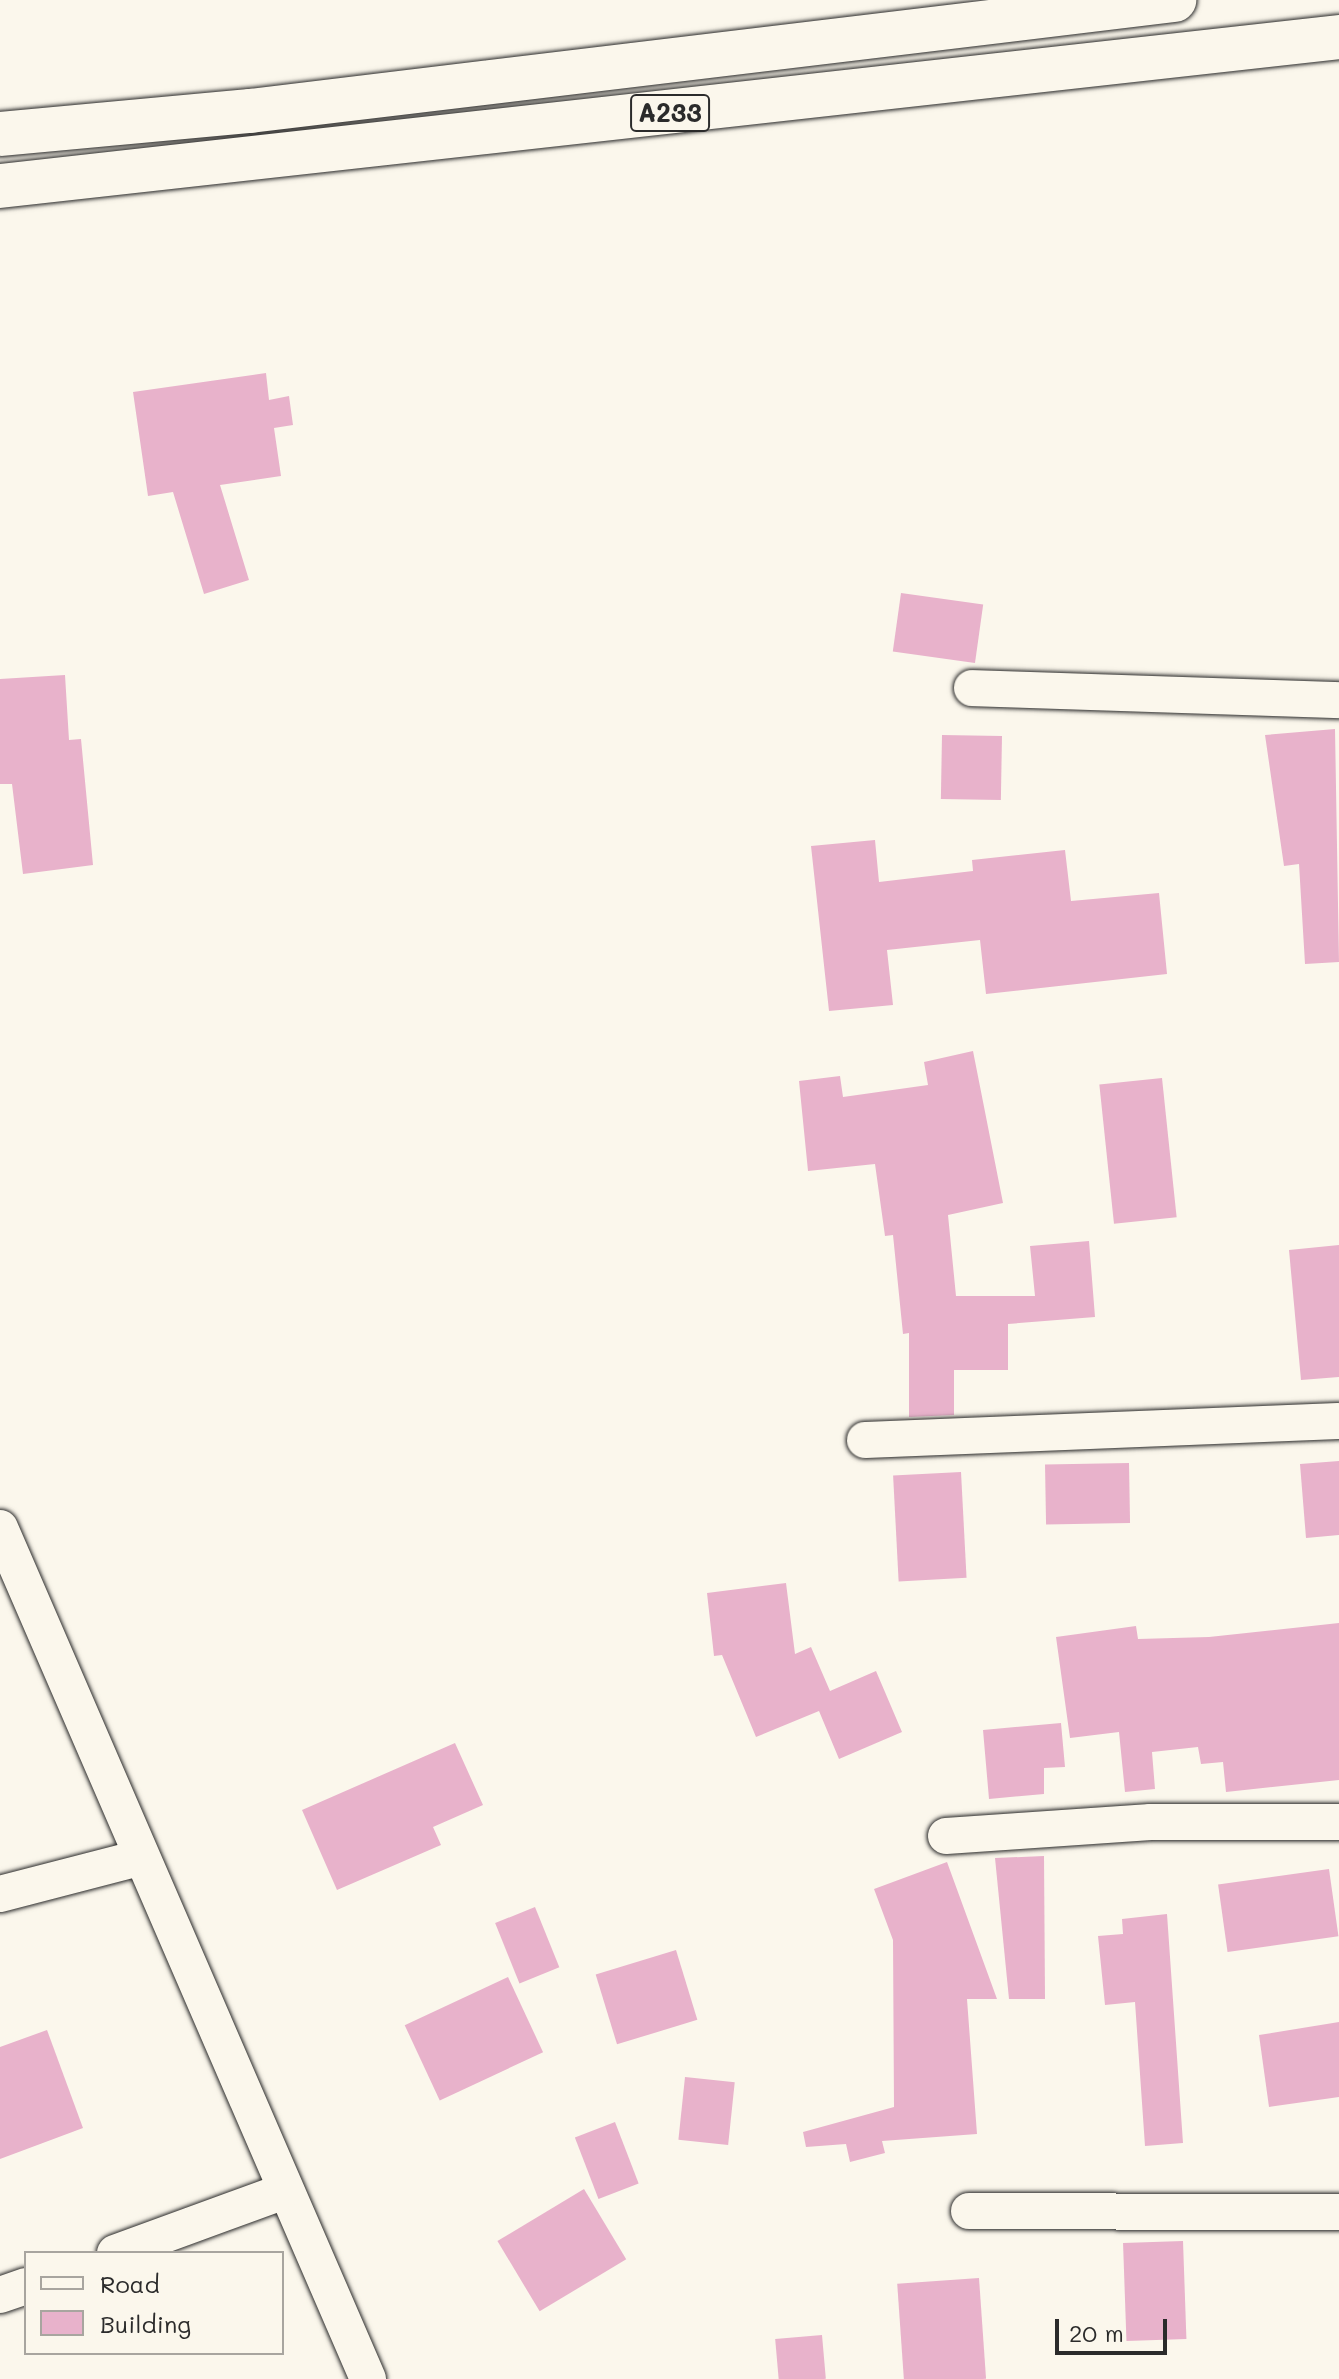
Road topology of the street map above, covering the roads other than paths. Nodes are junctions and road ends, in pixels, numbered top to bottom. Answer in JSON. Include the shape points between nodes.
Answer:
{"nodes":[{"id":1,"x":1174,"y":0,"type":"edge"},
{"id":2,"x":1339,"y":37,"type":"edge"},
{"id":3,"x":48,"y":130,"type":"junction"},
{"id":4,"x":0,"y":134,"type":"edge"},
{"id":5,"x":57,"y":180,"type":"junction"},
{"id":6,"x":0,"y":186,"type":"edge"},
{"id":7,"x":972,"y":688,"type":"dead end"},
{"id":8,"x":1339,"y":700,"type":"edge"},
{"id":9,"x":1339,"y":1421,"type":"edge"},
{"id":10,"x":865,"y":1440,"type":"dead end"},
{"id":11,"x":0,"y":1528,"type":"edge"},
{"id":12,"x":1339,"y":1822,"type":"edge"},
{"id":13,"x":946,"y":1836,"type":"dead end"},
{"id":14,"x":139,"y":1858,"type":"junction"},
{"id":15,"x":0,"y":1894,"type":"edge"},
{"id":16,"x":282,"y":2192,"type":"junction"},
{"id":17,"x":969,"y":2211,"type":"dead end"},
{"id":18,"x":1339,"y":2212,"type":"edge"},
{"id":19,"x":120,"y":2251,"type":"edge"},
{"id":20,"x":24,"y":2287,"type":"edge"},
{"id":21,"x":0,"y":2295,"type":"edge"},
{"id":22,"x":368,"y":2379,"type":"edge"}],
"edges":[{"from":1,"to":3,"type":"highway","number":"A233"},
{"from":2,"to":5,"type":"highway","number":"A233"},
{"from":3,"to":4,"type":"highway","number":"A233"},
{"from":3,"to":5,"type":"highway"},
{"from":5,"to":6,"type":"highway","number":"A233"},
{"from":7,"to":8,"type":"street"},
{"from":9,"to":10,"type":"street"},
{"from":11,"to":14,"type":"street"},
{"from":12,"to":13,"type":"street","via":[[1151,1822]]},
{"from":14,"to":15,"type":"street"},
{"from":14,"to":16,"type":"street"},
{"from":16,"to":19,"type":"street"},
{"from":16,"to":22,"type":"street"},
{"from":17,"to":18,"type":"street"},
{"from":20,"to":21,"type":"street"}]}
